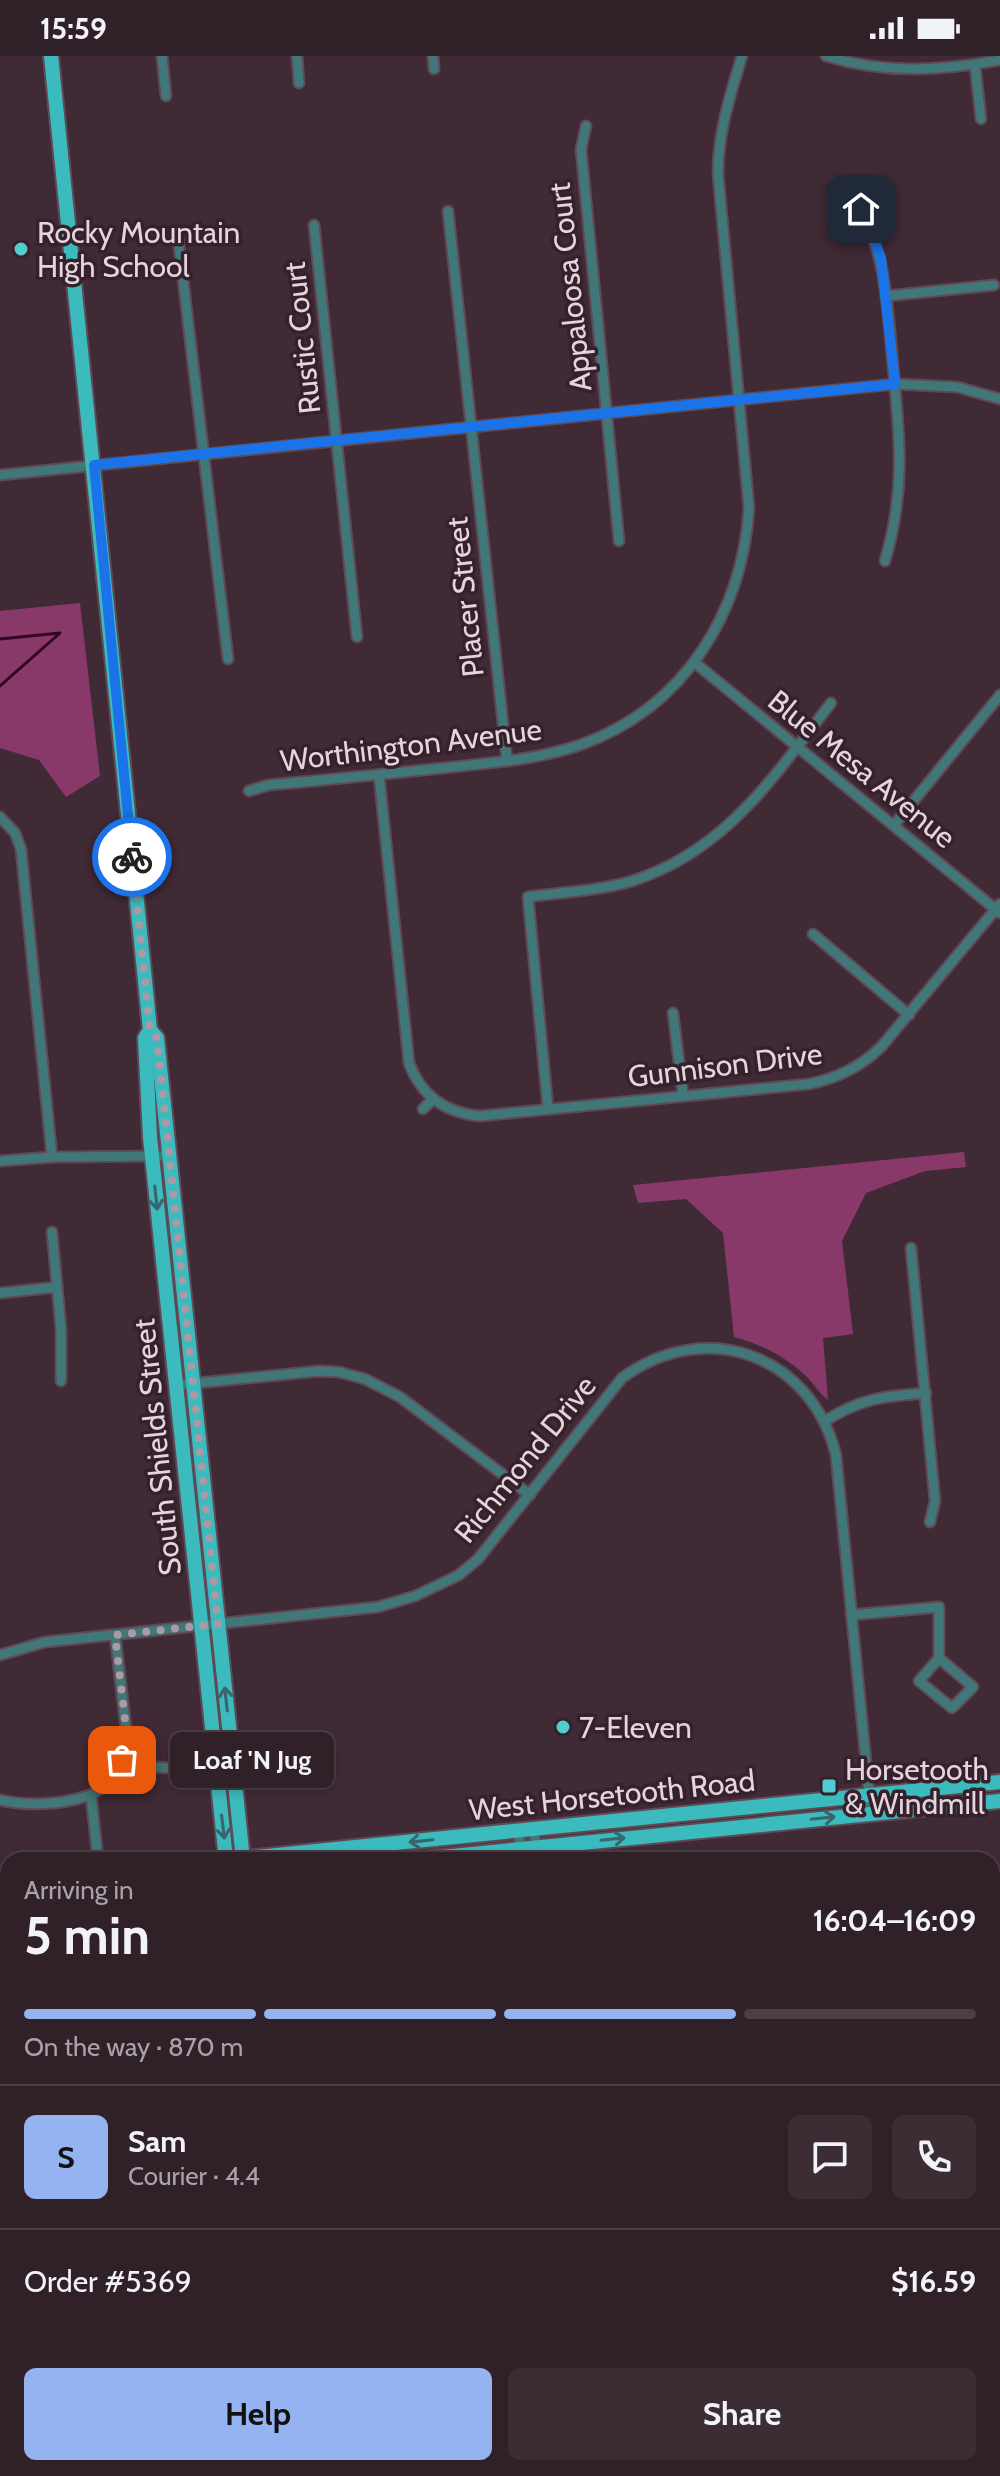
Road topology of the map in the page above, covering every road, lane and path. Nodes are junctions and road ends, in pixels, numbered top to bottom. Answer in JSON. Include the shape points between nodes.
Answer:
{"nodes":[{"id":1,"x":51,"y":56,"type":"edge"},
{"id":2,"x":162,"y":56,"type":"edge"},
{"id":3,"x":297,"y":56,"type":"edge"},
{"id":4,"x":433,"y":56,"type":"edge"},
{"id":5,"x":742,"y":56,"type":"edge"},
{"id":6,"x":826,"y":56,"type":"edge"},
{"id":7,"x":1000,"y":60,"type":"edge"},
{"id":8,"x":975,"y":65,"type":"junction"},
{"id":9,"x":434,"y":69,"type":"dead end"},
{"id":10,"x":299,"y":83,"type":"dead end"},
{"id":11,"x":166,"y":96,"type":"dead end"},
{"id":12,"x":981,"y":119,"type":"dead end"},
{"id":13,"x":586,"y":126,"type":"dead end"},
{"id":14,"x":853,"y":197,"type":"dead end"},
{"id":15,"x":448,"y":211,"type":"dead end"},
{"id":16,"x":314,"y":225,"type":"dead end"},
{"id":17,"x":178,"y":237,"type":"dead end"},
{"id":18,"x":994,"y":285,"type":"dead end"},
{"id":19,"x":886,"y":296,"type":"junction"},
{"id":20,"x":895,"y":384,"type":"junction"},
{"id":21,"x":740,"y":399,"type":"junction"},
{"id":22,"x":1000,"y":399,"type":"edge"},
{"id":23,"x":607,"y":413,"type":"junction"},
{"id":24,"x":471,"y":427,"type":"junction"},
{"id":25,"x":337,"y":440,"type":"junction"},
{"id":26,"x":202,"y":454,"type":"junction"},
{"id":27,"x":94,"y":465,"type":"junction"},
{"id":28,"x":0,"y":475,"type":"edge"},
{"id":29,"x":619,"y":541,"type":"dead end"},
{"id":30,"x":885,"y":561,"type":"dead end"},
{"id":31,"x":357,"y":637,"type":"dead end"},
{"id":32,"x":228,"y":659,"type":"dead end"},
{"id":33,"x":694,"y":662,"type":"junction"},
{"id":34,"x":1000,"y":695,"type":"edge"},
{"id":35,"x":831,"y":703,"type":"dead end"},
{"id":36,"x":797,"y":746,"type":"junction"},
{"id":37,"x":507,"y":761,"type":"junction"},
{"id":38,"x":379,"y":775,"type":"junction"},
{"id":39,"x":249,"y":791,"type":"dead end"},
{"id":40,"x":1,"y":818,"type":"edge"},
{"id":41,"x":894,"y":825,"type":"junction"},
{"id":42,"x":999,"y":909,"type":"edge"},
{"id":43,"x":813,"y":934,"type":"dead end"},
{"id":44,"x":673,"y":1013,"type":"dead end"},
{"id":45,"x":909,"y":1015,"type":"junction"},
{"id":46,"x":150,"y":1030,"type":"junction"},
{"id":47,"x":683,"y":1094,"type":"junction"},
{"id":48,"x":433,"y":1099,"type":"junction"},
{"id":49,"x":423,"y":1109,"type":"dead end"},
{"id":50,"x":548,"y":1109,"type":"junction"},
{"id":51,"x":169,"y":1156,"type":"junction"},
{"id":52,"x":52,"y":1157,"type":"junction"},
{"id":53,"x":152,"y":1157,"type":"junction"},
{"id":54,"x":0,"y":1161,"type":"edge"},
{"id":55,"x":52,"y":1232,"type":"dead end"},
{"id":56,"x":911,"y":1248,"type":"dead end"},
{"id":57,"x":57,"y":1287,"type":"junction"},
{"id":58,"x":0,"y":1293,"type":"edge"},
{"id":59,"x":61,"y":1381,"type":"dead end"},
{"id":60,"x":193,"y":1383,"type":"junction"},
{"id":61,"x":177,"y":1385,"type":"junction"},
{"id":62,"x":926,"y":1393,"type":"junction"},
{"id":63,"x":825,"y":1421,"type":"junction"},
{"id":64,"x":530,"y":1495,"type":"junction"},
{"id":65,"x":930,"y":1522,"type":"dead end"},
{"id":66,"x":851,"y":1615,"type":"junction"},
{"id":67,"x":218,"y":1624,"type":"junction"},
{"id":68,"x":202,"y":1626,"type":"junction"},
{"id":69,"x":115,"y":1635,"type":"junction"},
{"id":70,"x":0,"y":1655,"type":"edge"},
{"id":71,"x":939,"y":1658,"type":"junction"},
{"id":72,"x":122,"y":1760,"type":"junction"},
{"id":73,"x":216,"y":1764,"type":"junction"},
{"id":74,"x":1000,"y":1782,"type":"edge"},
{"id":75,"x":91,"y":1795,"type":"junction"},
{"id":76,"x":870,"y":1795,"type":"junction"},
{"id":77,"x":0,"y":1800,"type":"edge"},
{"id":78,"x":1000,"y":1801,"type":"edge"},
{"id":79,"x":871,"y":1813,"type":"junction"},
{"id":80,"x":526,"y":1830,"type":"junction"},
{"id":81,"x":97,"y":1852,"type":"edge"},
{"id":82,"x":234,"y":1852,"type":"edge"},
{"id":83,"x":235,"y":1852,"type":"edge"},
{"id":84,"x":313,"y":1852,"type":"edge"},
{"id":85,"x":528,"y":1852,"type":"edge"},
{"id":86,"x":528,"y":1852,"type":"edge"},
{"id":87,"x":545,"y":1852,"type":"edge"}],
"edges":[{"from":1,"to":27,"type":"main road","name":"South Shields Street"},
{"from":2,"to":11,"type":"street"},
{"from":3,"to":10,"type":"street"},
{"from":4,"to":9,"type":"street"},
{"from":5,"to":21,"type":"street","name":"Worthington Avenue","via":[[718,152]]},
{"from":6,"to":8,"type":"street","via":[[889,69]]},
{"from":7,"to":8,"type":"street"},
{"from":8,"to":12,"type":"street"},
{"from":13,"to":23,"type":"street","name":"Appaloosa Court","via":[[581,149]]},
{"from":14,"to":19,"type":"street","via":[[876,241]]},
{"from":15,"to":24,"type":"street","name":"Placer Street"},
{"from":16,"to":25,"type":"street","name":"Rustic Court"},
{"from":17,"to":26,"type":"street"},
{"from":18,"to":19,"type":"street"},
{"from":19,"to":20,"type":"street"},
{"from":20,"to":21,"type":"street"},
{"from":20,"to":22,"type":"street","via":[[957,387]]},
{"from":20,"to":30,"type":"street","via":[[901,465],[897,515]]},
{"from":21,"to":23,"type":"street"},
{"from":21,"to":33,"type":"street","name":"Worthington Avenue","via":[[749,486],[747,535],[726,609]]},
{"from":23,"to":24,"type":"street"},
{"from":23,"to":29,"type":"street","name":"Appaloosa Court"},
{"from":24,"to":25,"type":"street"},
{"from":24,"to":37,"type":"street","name":"Placer Street"},
{"from":25,"to":26,"type":"street"},
{"from":25,"to":31,"type":"street","name":"Rustic Court"},
{"from":26,"to":27,"type":"street"},
{"from":26,"to":32,"type":"street"},
{"from":27,"to":28,"type":"street"},
{"from":27,"to":46,"type":"main road","name":"South Shields Street"},
{"from":33,"to":36,"type":"street","name":"Blue Mesa Avenue"},
{"from":33,"to":37,"type":"street","name":"Worthington Avenue","via":[[645,710],[603,735],[556,752]]},
{"from":34,"to":41,"type":"street"},
{"from":35,"to":36,"type":"street"},
{"from":36,"to":41,"type":"street","name":"Blue Mesa Avenue"},
{"from":36,"to":50,"type":"street","via":[[733,823],[684,858],[630,882],[528,897]]},
{"from":37,"to":38,"type":"street","name":"Worthington Avenue"},
{"from":38,"to":39,"type":"street","name":"Worthington Avenue"},
{"from":38,"to":48,"type":"street","via":[[406,1052],[414,1077]]},
{"from":40,"to":52,"type":"street","via":[[21,849]]},
{"from":41,"to":42,"type":"street","name":"Blue Mesa Avenue"},
{"from":42,"to":45,"type":"street","name":"Gunnison Drive"},
{"from":43,"to":45,"type":"street"},
{"from":44,"to":47,"type":"street"},
{"from":45,"to":47,"type":"street","name":"Gunnison Drive","via":[[869,1059],[841,1075],[809,1084]]},
{"from":46,"to":51,"type":"main road","name":"South Shields Street","via":[[157,1038]]},
{"from":46,"to":53,"type":"main road","name":"South Shields Street","via":[[145,1038]]},
{"from":47,"to":50,"type":"street","name":"Gunnison Drive"},
{"from":48,"to":49,"type":"street"},
{"from":48,"to":50,"type":"street","name":"Gunnison Drive","via":[[467,1115]]},
{"from":51,"to":53,"type":"street"},
{"from":51,"to":60,"type":"main road","name":"South Shields Street"},
{"from":52,"to":53,"type":"street"},
{"from":52,"to":54,"type":"street"},
{"from":53,"to":61,"type":"main road","name":"South Shields Street","one_way":true},
{"from":55,"to":57,"type":"street"},
{"from":56,"to":62,"type":"street"},
{"from":57,"to":58,"type":"street"},
{"from":57,"to":59,"type":"street"},
{"from":60,"to":61,"type":"street"},
{"from":60,"to":64,"type":"street","via":[[319,1371],[365,1379],[403,1399]]},
{"from":60,"to":67,"type":"main road","name":"South Shields Street"},
{"from":61,"to":68,"type":"main road","name":"South Shields Street"},
{"from":62,"to":63,"type":"street","via":[[861,1401]]},
{"from":62,"to":65,"type":"street","via":[[935,1501]]},
{"from":63,"to":64,"type":"street","name":"Richmond Drive","via":[[794,1380],[761,1359],[712,1349],[666,1354],[615,1384]]},
{"from":63,"to":66,"type":"street","name":"Richmond Drive","via":[[836,1455]]},
{"from":64,"to":67,"type":"street","name":"Richmond Drive","via":[[478,1559],[459,1575],[415,1596],[378,1607]]},
{"from":66,"to":71,"type":"street","via":[[939,1607]]},
{"from":66,"to":76,"type":"street","name":"Richmond Drive"},
{"from":67,"to":68,"type":"street","name":"Richmond Drive"},
{"from":83,"to":67,"type":"main road","name":"South Shields Street","one_way":true},
{"from":68,"to":69,"type":"street","name":"Richmond Drive"},
{"from":68,"to":73,"type":"main road","name":"South Shields Street"},
{"from":69,"to":70,"type":"street","name":"Richmond Drive","via":[[45,1642]]},
{"from":69,"to":72,"type":"street","via":[[127,1737]]},
{"from":71,"to":71,"type":"street","via":[[919,1681],[952,1708],[973,1687]]},
{"from":72,"to":73,"type":"street","via":[[170,1770]]},
{"from":72,"to":75,"type":"street"},
{"from":73,"to":82,"type":"main road","name":"South Shields Street","one_way":true},
{"from":74,"to":76,"type":"main road","name":"West Horsetooth Road"},
{"from":75,"to":77,"type":"street","via":[[47,1803]]},
{"from":75,"to":81,"type":"street"},
{"from":76,"to":79,"type":"street","name":"Richmond Drive"},
{"from":76,"to":80,"type":"main road","name":"West Horsetooth Road"},
{"from":78,"to":79,"type":"main road","name":"West Horsetooth Road"},
{"from":87,"to":79,"type":"main road","name":"West Horsetooth Road","one_way":true},
{"from":80,"to":84,"type":"main road","name":"West Horsetooth Road","one_way":true},
{"from":80,"to":85,"type":"street"},
{"from":80,"to":86,"type":"street"}]}
